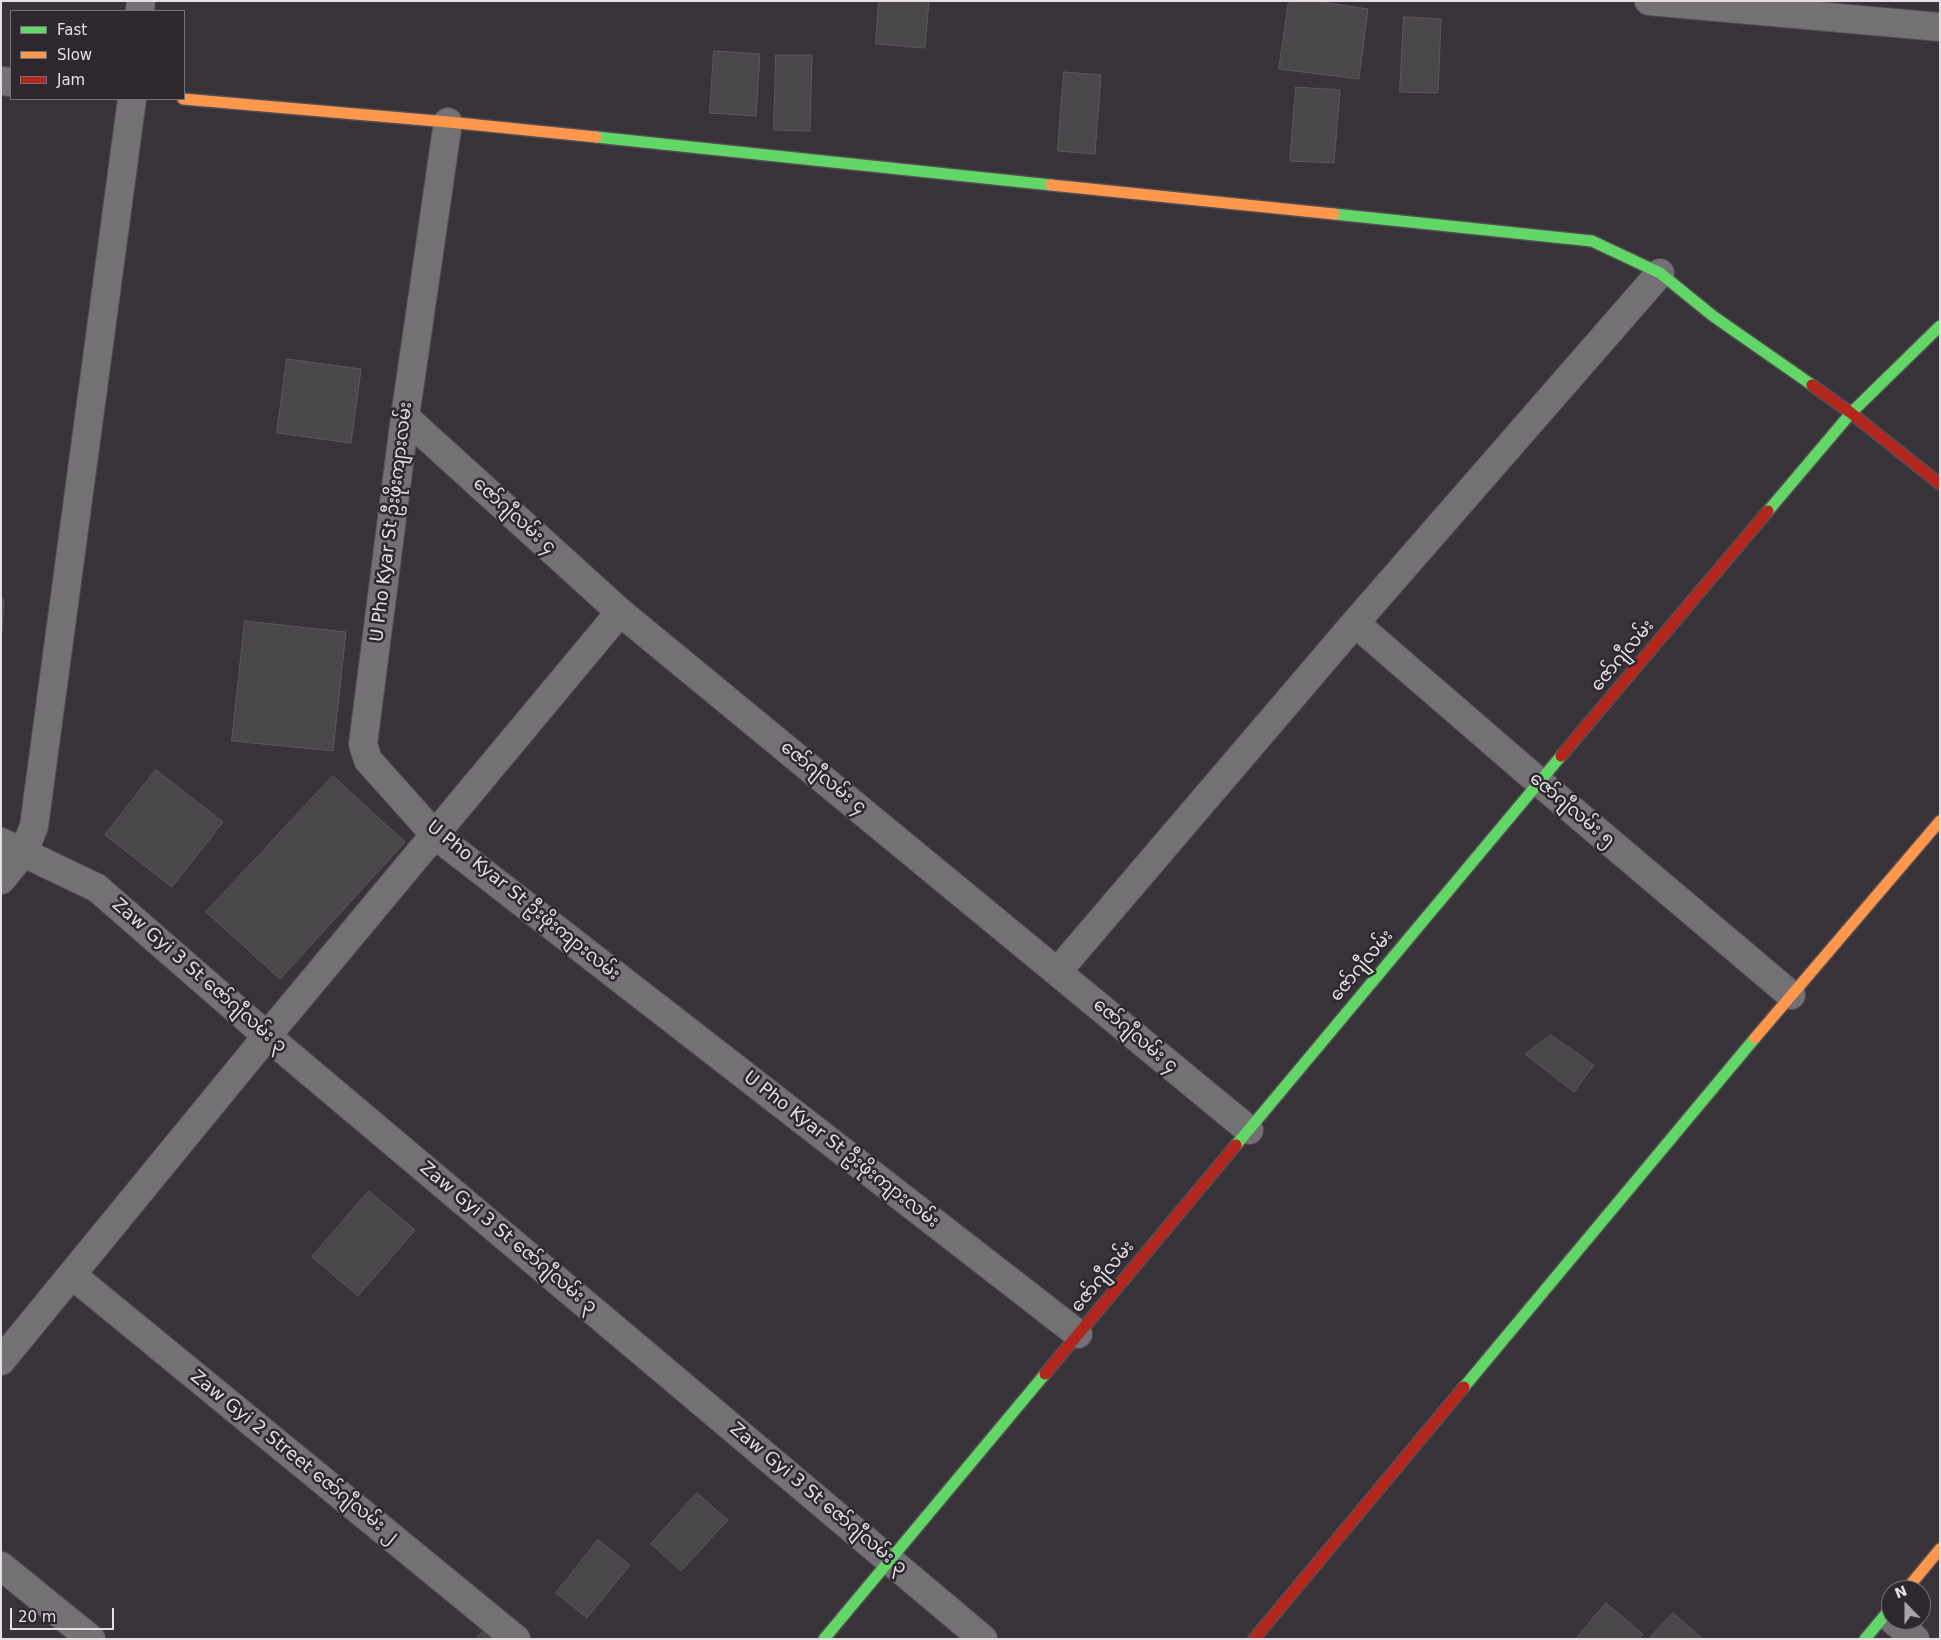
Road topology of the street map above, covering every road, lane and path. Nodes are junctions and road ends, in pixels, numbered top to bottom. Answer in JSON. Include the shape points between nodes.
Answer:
{"nodes":[{"id":1,"x":1649,"y":1,"type":"edge"},
{"id":2,"x":1940,"y":27,"type":"edge"},
{"id":3,"x":185,"y":99,"type":"edge"},
{"id":4,"x":132,"y":100,"type":"edge"},
{"id":5,"x":448,"y":122,"type":"junction"},
{"id":6,"x":1660,"y":273,"type":"junction"},
{"id":7,"x":1940,"y":326,"type":"edge"},
{"id":8,"x":1851,"y":413,"type":"junction"},
{"id":9,"x":405,"y":417,"type":"junction"},
{"id":10,"x":1940,"y":484,"type":"edge"},
{"id":11,"x":620,"y":612,"type":"junction"},
{"id":12,"x":1356,"y":623,"type":"junction"},
{"id":13,"x":1539,"y":782,"type":"junction"},
{"id":14,"x":1940,"y":821,"type":"edge"},
{"id":15,"x":435,"y":835,"type":"junction"},
{"id":16,"x":13,"y":847,"type":"edge"},
{"id":17,"x":1,"y":880,"type":"edge"},
{"id":18,"x":1058,"y":971,"type":"junction"},
{"id":19,"x":1791,"y":995,"type":"junction"},
{"id":20,"x":268,"y":1036,"type":"junction"},
{"id":21,"x":1249,"y":1130,"type":"junction"},
{"id":22,"x":72,"y":1275,"type":"junction"},
{"id":23,"x":1078,"y":1334,"type":"junction"},
{"id":24,"x":1,"y":1361,"type":"edge"},
{"id":25,"x":1940,"y":1550,"type":"edge"},
{"id":26,"x":890,"y":1559,"type":"junction"},
{"id":27,"x":1,"y":1566,"type":"edge"},
{"id":28,"x":1914,"y":1580,"type":"edge"},
{"id":29,"x":1881,"y":1624,"type":"edge"},
{"id":30,"x":1906,"y":1630,"type":"edge"},
{"id":31,"x":91,"y":1639,"type":"edge"},
{"id":32,"x":516,"y":1639,"type":"edge"},
{"id":33,"x":824,"y":1639,"type":"edge"},
{"id":34,"x":982,"y":1639,"type":"edge"},
{"id":35,"x":1254,"y":1639,"type":"edge"},
{"id":36,"x":1865,"y":1639,"type":"edge"},
{"id":37,"x":1915,"y":1639,"type":"edge"}],
"edges":[{"from":1,"to":2,"type":"street"},
{"from":3,"to":5,"type":"street"},
{"from":4,"to":16,"type":"street","via":[[34,826]]},
{"from":5,"to":6,"type":"street","via":[[1592,241]]},
{"from":5,"to":9,"type":"street","name":"U Pho Kyar St ဦးဖိုးကျားလမ်း"},
{"from":6,"to":8,"type":"street","via":[[1713,316]]},
{"from":6,"to":12,"type":"street"},
{"from":7,"to":8,"type":"street","name":"ဇော်ဂျီလမ်း"},
{"from":8,"to":10,"type":"street"},
{"from":8,"to":13,"type":"street","name":"ဇော်ဂျီလမ်း"},
{"from":9,"to":11,"type":"street","name":"ဇော်ဂျီလမ်း ၄"},
{"from":9,"to":15,"type":"street","name":"U Pho Kyar St ဦးဖိုးကျားလမ်း","via":[[363,744],[368,760]]},
{"from":11,"to":15,"type":"street"},
{"from":11,"to":18,"type":"street","name":"ဇော်ဂျီလမ်း ၄"},
{"from":12,"to":13,"type":"street","name":"ဇော်ဂျီလမ်း ၅"},
{"from":12,"to":18,"type":"street"},
{"from":13,"to":19,"type":"street","name":"ဇော်ဂျီလမ်း ၅"},
{"from":13,"to":21,"type":"street","name":"ဇော်ဂျီလမ်း"},
{"from":14,"to":19,"type":"street"},
{"from":15,"to":20,"type":"street"},
{"from":15,"to":23,"type":"street","name":"U Pho Kyar St ဦးဖိုးကျားလမ်း"},
{"from":16,"to":17,"type":"street"},
{"from":16,"to":20,"type":"street","name":"Zaw Gyi 3 St ဇော်ဂျီလမ်း ၃","via":[[97,888]]},
{"from":18,"to":21,"type":"street","name":"ဇော်ဂျီလမ်း ၄"},
{"from":19,"to":35,"type":"street"},
{"from":20,"to":22,"type":"street"},
{"from":20,"to":26,"type":"street","name":"Zaw Gyi 3 St ဇော်ဂျီလမ်း ၃"},
{"from":21,"to":23,"type":"street","name":"ဇော်ဂျီလမ်း"},
{"from":22,"to":24,"type":"street"},
{"from":22,"to":32,"type":"street","name":"Zaw Gyi 2 Street ဇော်ဂျီလမ်း ၂"},
{"from":23,"to":26,"type":"street","name":"ဇော်ဂျီလမ်း"},
{"from":25,"to":28,"type":"street"},
{"from":26,"to":33,"type":"street","name":"ဇော်ဂျီလမ်း"},
{"from":26,"to":34,"type":"street","name":"Zaw Gyi 3 St ဇော်ဂျီလမ်း ၃"},
{"from":27,"to":31,"type":"street"},
{"from":29,"to":36,"type":"street"},
{"from":30,"to":37,"type":"street"}]}
